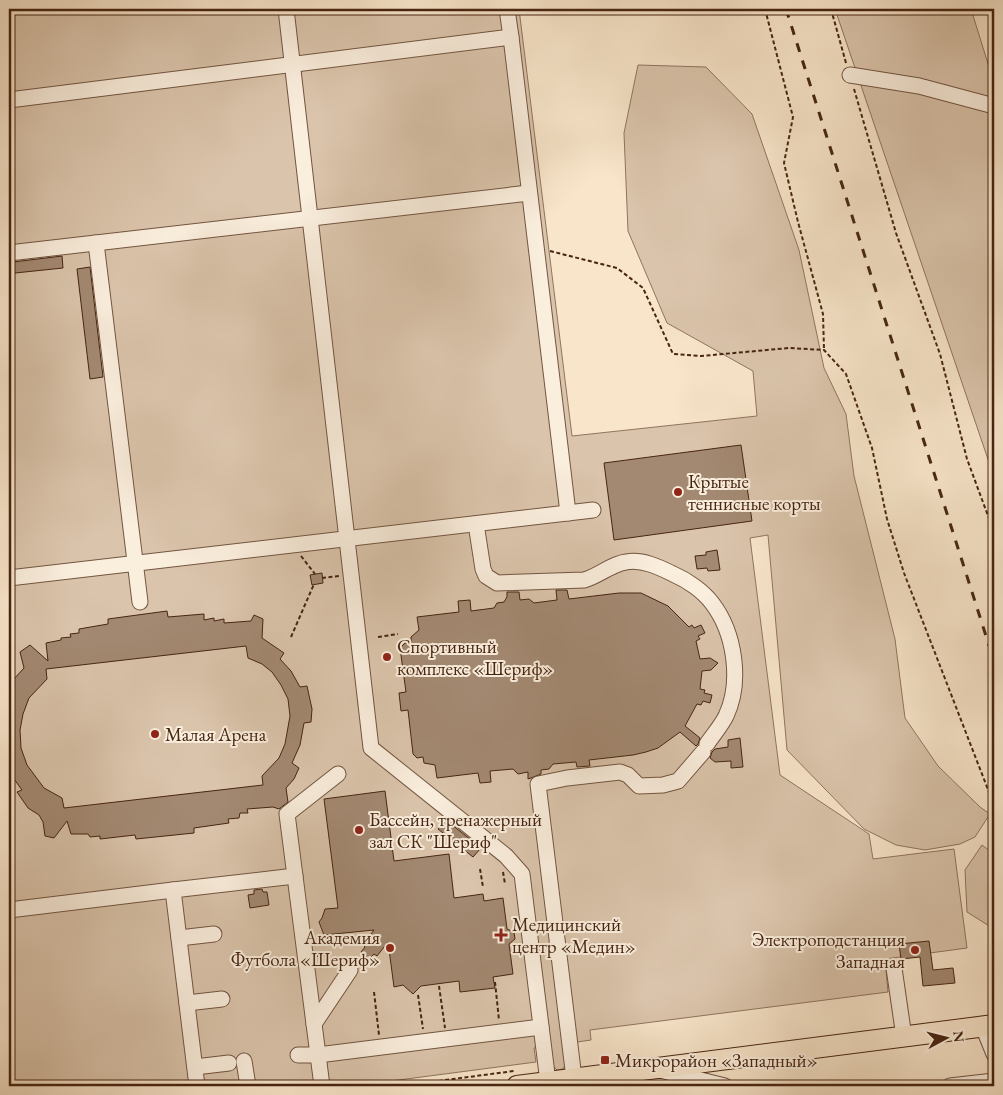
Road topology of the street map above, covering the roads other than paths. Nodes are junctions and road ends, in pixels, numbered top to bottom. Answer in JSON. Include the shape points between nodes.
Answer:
{"nodes":[{"id":1,"x":286,"y":9,"type":"edge"},
{"id":2,"x":507,"y":9,"type":"edge"},
{"id":3,"x":511,"y":37,"type":"junction"},
{"id":4,"x":292,"y":64,"type":"junction"},
{"id":5,"x":850,"y":74,"type":"road end"},
{"id":6,"x":9,"y":100,"type":"edge"},
{"id":7,"x":994,"y":106,"type":"edge"},
{"id":8,"x":530,"y":193,"type":"junction"},
{"id":9,"x":310,"y":218,"type":"junction"},
{"id":10,"x":96,"y":243,"type":"junction"},
{"id":11,"x":9,"y":253,"type":"edge"},
{"id":12,"x":594,"y":510,"type":"dead end"},
{"id":13,"x":568,"y":513,"type":"junction"},
{"id":14,"x":476,"y":524,"type":"junction"},
{"id":15,"x":346,"y":539,"type":"junction"},
{"id":16,"x":136,"y":564,"type":"junction"},
{"id":17,"x":9,"y":578,"type":"edge"},
{"id":18,"x":140,"y":602,"type":"dead end"},
{"id":19,"x":338,"y":774,"type":"dead end"},
{"id":20,"x":295,"y":876,"type":"junction"},
{"id":21,"x":173,"y":890,"type":"junction"},
{"id":22,"x":9,"y":910,"type":"edge"},
{"id":23,"x":214,"y":934,"type":"dead end"},
{"id":24,"x":179,"y":938,"type":"junction"},
{"id":25,"x":894,"y":968,"type":"dead end"},
{"id":26,"x":350,"y":970,"type":"dead end"},
{"id":27,"x":222,"y":999,"type":"dead end"},
{"id":28,"x":187,"y":1003,"type":"junction"},
{"id":29,"x":314,"y":1024,"type":"junction"},
{"id":30,"x":988,"y":1026,"type":"edge"},
{"id":31,"x":541,"y":1027,"type":"junction"},
{"id":32,"x":904,"y":1037,"type":"junction"},
{"id":33,"x":994,"y":1054,"type":"edge"},
{"id":34,"x":298,"y":1055,"type":"dead end"},
{"id":35,"x":318,"y":1055,"type":"junction"},
{"id":36,"x":244,"y":1061,"type":"dead end"},
{"id":37,"x":229,"y":1063,"type":"dead end"},
{"id":38,"x":195,"y":1067,"type":"junction"},
{"id":39,"x":652,"y":1068,"type":"junction"},
{"id":40,"x":517,"y":1078,"type":"edge"},
{"id":41,"x":574,"y":1078,"type":"junction"},
{"id":42,"x":620,"y":1079,"type":"edge"},
{"id":43,"x":994,"y":1081,"type":"edge"},
{"id":44,"x":701,"y":1083,"type":"edge"},
{"id":45,"x":543,"y":1084,"type":"edge"},
{"id":46,"x":197,"y":1086,"type":"edge"},
{"id":47,"x":248,"y":1086,"type":"edge"},
{"id":48,"x":322,"y":1086,"type":"edge"},
{"id":49,"x":725,"y":1086,"type":"edge"},
{"id":50,"x":950,"y":1086,"type":"edge"}],
"edges":[{"from":1,"to":4,"type":"street"},
{"from":2,"to":3,"type":"street"},
{"from":3,"to":4,"type":"street"},
{"from":3,"to":8,"type":"street"},
{"from":4,"to":6,"type":"street"},
{"from":4,"to":9,"type":"street"},
{"from":5,"to":7,"type":"street","via":[[919,86]]},
{"from":8,"to":9,"type":"street"},
{"from":8,"to":13,"type":"street"},
{"from":9,"to":10,"type":"street"},
{"from":9,"to":15,"type":"street"},
{"from":10,"to":11,"type":"street"},
{"from":10,"to":16,"type":"street"},
{"from":12,"to":13,"type":"street"},
{"from":13,"to":14,"type":"street"},
{"from":14,"to":15,"type":"street"},
{"from":14,"to":41,"type":"street","via":[[483,569],[486,576],[497,582],[584,580],[627,562],[652,564],[687,580],[712,602],[725,625],[734,652],[734,687],[726,715],[678,781],[663,786],[640,786],[620,772],[538,784]]},
{"from":15,"to":16,"type":"street"},
{"from":15,"to":31,"type":"street","via":[[372,748],[506,856],[522,874]]},
{"from":16,"to":17,"type":"street"},
{"from":16,"to":18,"type":"street"},
{"from":19,"to":20,"type":"street","via":[[287,814]]},
{"from":20,"to":21,"type":"street"},
{"from":20,"to":29,"type":"street"},
{"from":21,"to":22,"type":"street"},
{"from":21,"to":24,"type":"street"},
{"from":23,"to":24,"type":"street"},
{"from":24,"to":28,"type":"street"},
{"from":25,"to":32,"type":"street"},
{"from":26,"to":29,"type":"street"},
{"from":27,"to":28,"type":"street"},
{"from":28,"to":38,"type":"street"},
{"from":29,"to":35,"type":"street"},
{"from":30,"to":32,"type":"main road"},
{"from":30,"to":33,"type":"street"},
{"from":31,"to":35,"type":"street"},
{"from":31,"to":45,"type":"street"},
{"from":32,"to":39,"type":"main road"},
{"from":34,"to":35,"type":"street"},
{"from":35,"to":48,"type":"street"},
{"from":36,"to":47,"type":"street"},
{"from":37,"to":38,"type":"street"},
{"from":38,"to":46,"type":"street"},
{"from":39,"to":42,"type":"main road"},
{"from":39,"to":44,"type":"street"},
{"from":40,"to":45,"type":"main road"},
{"from":41,"to":42,"type":"main road"},
{"from":41,"to":45,"type":"main road"},
{"from":43,"to":50,"type":"street"},
{"from":44,"to":49,"type":"street"}]}
